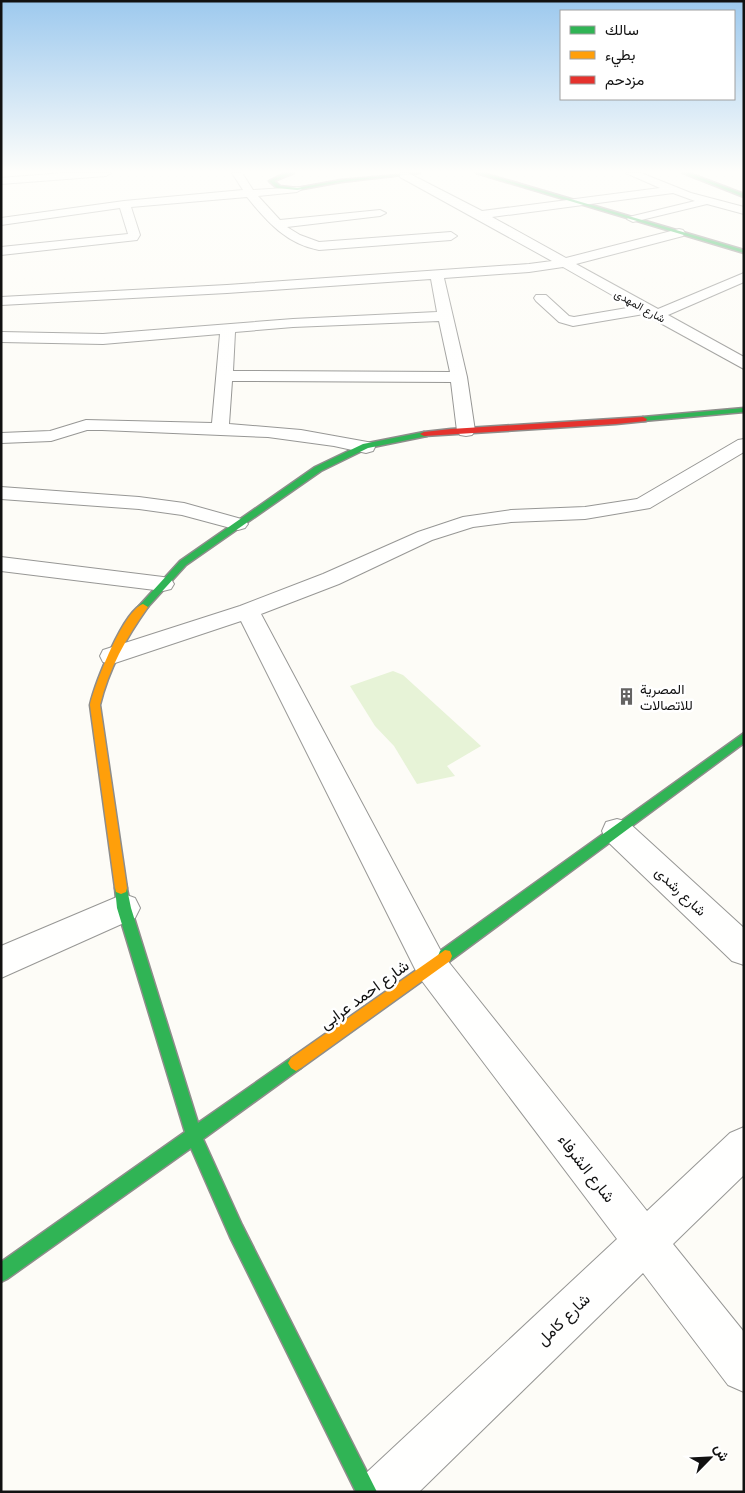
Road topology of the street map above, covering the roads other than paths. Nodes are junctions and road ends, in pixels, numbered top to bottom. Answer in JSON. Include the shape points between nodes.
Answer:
{"nodes":[{"id":1,"x":80,"y":243,"type":"edge"},
{"id":2,"x":303,"y":243,"type":"edge"},
{"id":3,"x":357,"y":243,"type":"edge"},
{"id":4,"x":528,"y":243,"type":"edge"},
{"id":5,"x":642,"y":243,"type":"edge"},
{"id":6,"x":712,"y":243,"type":"edge"},
{"id":7,"x":1,"y":251,"type":"edge"},
{"id":8,"x":744,"y":252,"type":"edge"},
{"id":9,"x":564,"y":263,"type":"junction"},
{"id":10,"x":436,"y":274,"type":"junction"},
{"id":11,"x":744,"y":277,"type":"edge"},
{"id":12,"x":541,"y":298,"type":"dead end"},
{"id":13,"x":1,"y":301,"type":"edge"},
{"id":14,"x":652,"y":312,"type":"junction"},
{"id":15,"x":445,"y":316,"type":"junction"},
{"id":16,"x":228,"y":328,"type":"junction"},
{"id":17,"x":1,"y":337,"type":"edge"},
{"id":18,"x":744,"y":364,"type":"edge"},
{"id":19,"x":224,"y":376,"type":"junction"},
{"id":20,"x":459,"y":377,"type":"junction"},
{"id":21,"x":744,"y":410,"type":"edge"},
{"id":22,"x":220,"y":430,"type":"junction"},
{"id":23,"x":466,"y":431,"type":"junction"},
{"id":24,"x":1,"y":438,"type":"edge"},
{"id":25,"x":744,"y":444,"type":"edge"},
{"id":26,"x":366,"y":447,"type":"junction"},
{"id":27,"x":1,"y":493,"type":"edge"},
{"id":28,"x":238,"y":524,"type":"junction"},
{"id":29,"x":1,"y":563,"type":"edge"},
{"id":30,"x":46,"y":570,"type":"junction"},
{"id":31,"x":1,"y":581,"type":"edge"},
{"id":32,"x":163,"y":584,"type":"junction"},
{"id":33,"x":248,"y":611,"type":"junction"},
{"id":34,"x":112,"y":656,"type":"junction"},
{"id":35,"x":744,"y":737,"type":"edge"},
{"id":36,"x":618,"y":831,"type":"junction"},
{"id":37,"x":124,"y":908,"type":"junction"},
{"id":38,"x":744,"y":950,"type":"edge"},
{"id":39,"x":1,"y":962,"type":"edge"},
{"id":40,"x":431,"y":966,"type":"junction"},
{"id":41,"x":194,"y":1136,"type":"junction"},
{"id":42,"x":744,"y":1147,"type":"edge"},
{"id":43,"x":644,"y":1240,"type":"junction"},
{"id":44,"x":1,"y":1273,"type":"edge"},
{"id":45,"x":744,"y":1369,"type":"edge"},
{"id":46,"x":367,"y":1492,"type":"edge"},
{"id":47,"x":383,"y":1492,"type":"edge"}],
"edges":[{"from":1,"to":7,"type":"street"},
{"from":2,"to":3,"type":"street","via":[[310,246]]},
{"from":4,"to":9,"type":"street","name":"شارع المهدى"},
{"from":5,"to":9,"type":"street"},
{"from":6,"to":8,"type":"main road"},
{"from":9,"to":10,"type":"street"},
{"from":9,"to":14,"type":"street","name":"شارع المهدى"},
{"from":10,"to":13,"type":"street"},
{"from":10,"to":15,"type":"street"},
{"from":11,"to":14,"type":"street"},
{"from":12,"to":14,"type":"street","via":[[564,319],[573,322]]},
{"from":14,"to":18,"type":"street","name":"شارع المهدى"},
{"from":15,"to":16,"type":"street"},
{"from":15,"to":20,"type":"street"},
{"from":16,"to":17,"type":"street","via":[[103,339]]},
{"from":16,"to":19,"type":"street"},
{"from":19,"to":20,"type":"street"},
{"from":19,"to":22,"type":"street"},
{"from":20,"to":23,"type":"street"},
{"from":21,"to":23,"type":"main road","via":[[583,425]]},
{"from":22,"to":24,"type":"street","via":[[93,425],[51,436]]},
{"from":22,"to":26,"type":"street","via":[[313,436]]},
{"from":23,"to":26,"type":"main road","via":[[394,439]]},
{"from":25,"to":33,"type":"street","via":[[643,504],[585,513],[470,521],[425,536],[331,579]]},
{"from":26,"to":28,"type":"main road","via":[[318,468]]},
{"from":27,"to":28,"type":"street","via":[[139,503],[184,509]]},
{"from":28,"to":32,"type":"main road","via":[[183,563]]},
{"from":29,"to":30,"type":"street"},
{"from":30,"to":31,"type":"street"},
{"from":30,"to":32,"type":"street"},
{"from":32,"to":34,"type":"main road","via":[[140,610]]},
{"from":33,"to":34,"type":"street"},
{"from":33,"to":40,"type":"street","name":"شارع الشرفاء"},
{"from":34,"to":37,"type":"main road","via":[[98,687],[95,705]]},
{"from":35,"to":36,"type":"main road","name":"شارع احمد عرابى"},
{"from":36,"to":38,"type":"street","name":"شارع رشدى"},
{"from":36,"to":40,"type":"main road","name":"شارع احمد عرابى"},
{"from":37,"to":39,"type":"street"},
{"from":37,"to":41,"type":"main road"},
{"from":40,"to":41,"type":"main road","name":"شارع احمد عرابى"},
{"from":40,"to":43,"type":"street","name":"شارع الشرفاء"},
{"from":41,"to":44,"type":"main road","name":"شارع احمد عرابى"},
{"from":41,"to":46,"type":"main road","via":[[236,1231]]},
{"from":42,"to":43,"type":"street","name":"شارع كامل"},
{"from":43,"to":45,"type":"street","name":"شارع الشرفاء"},
{"from":43,"to":47,"type":"street","name":"شارع كامل"}]}
